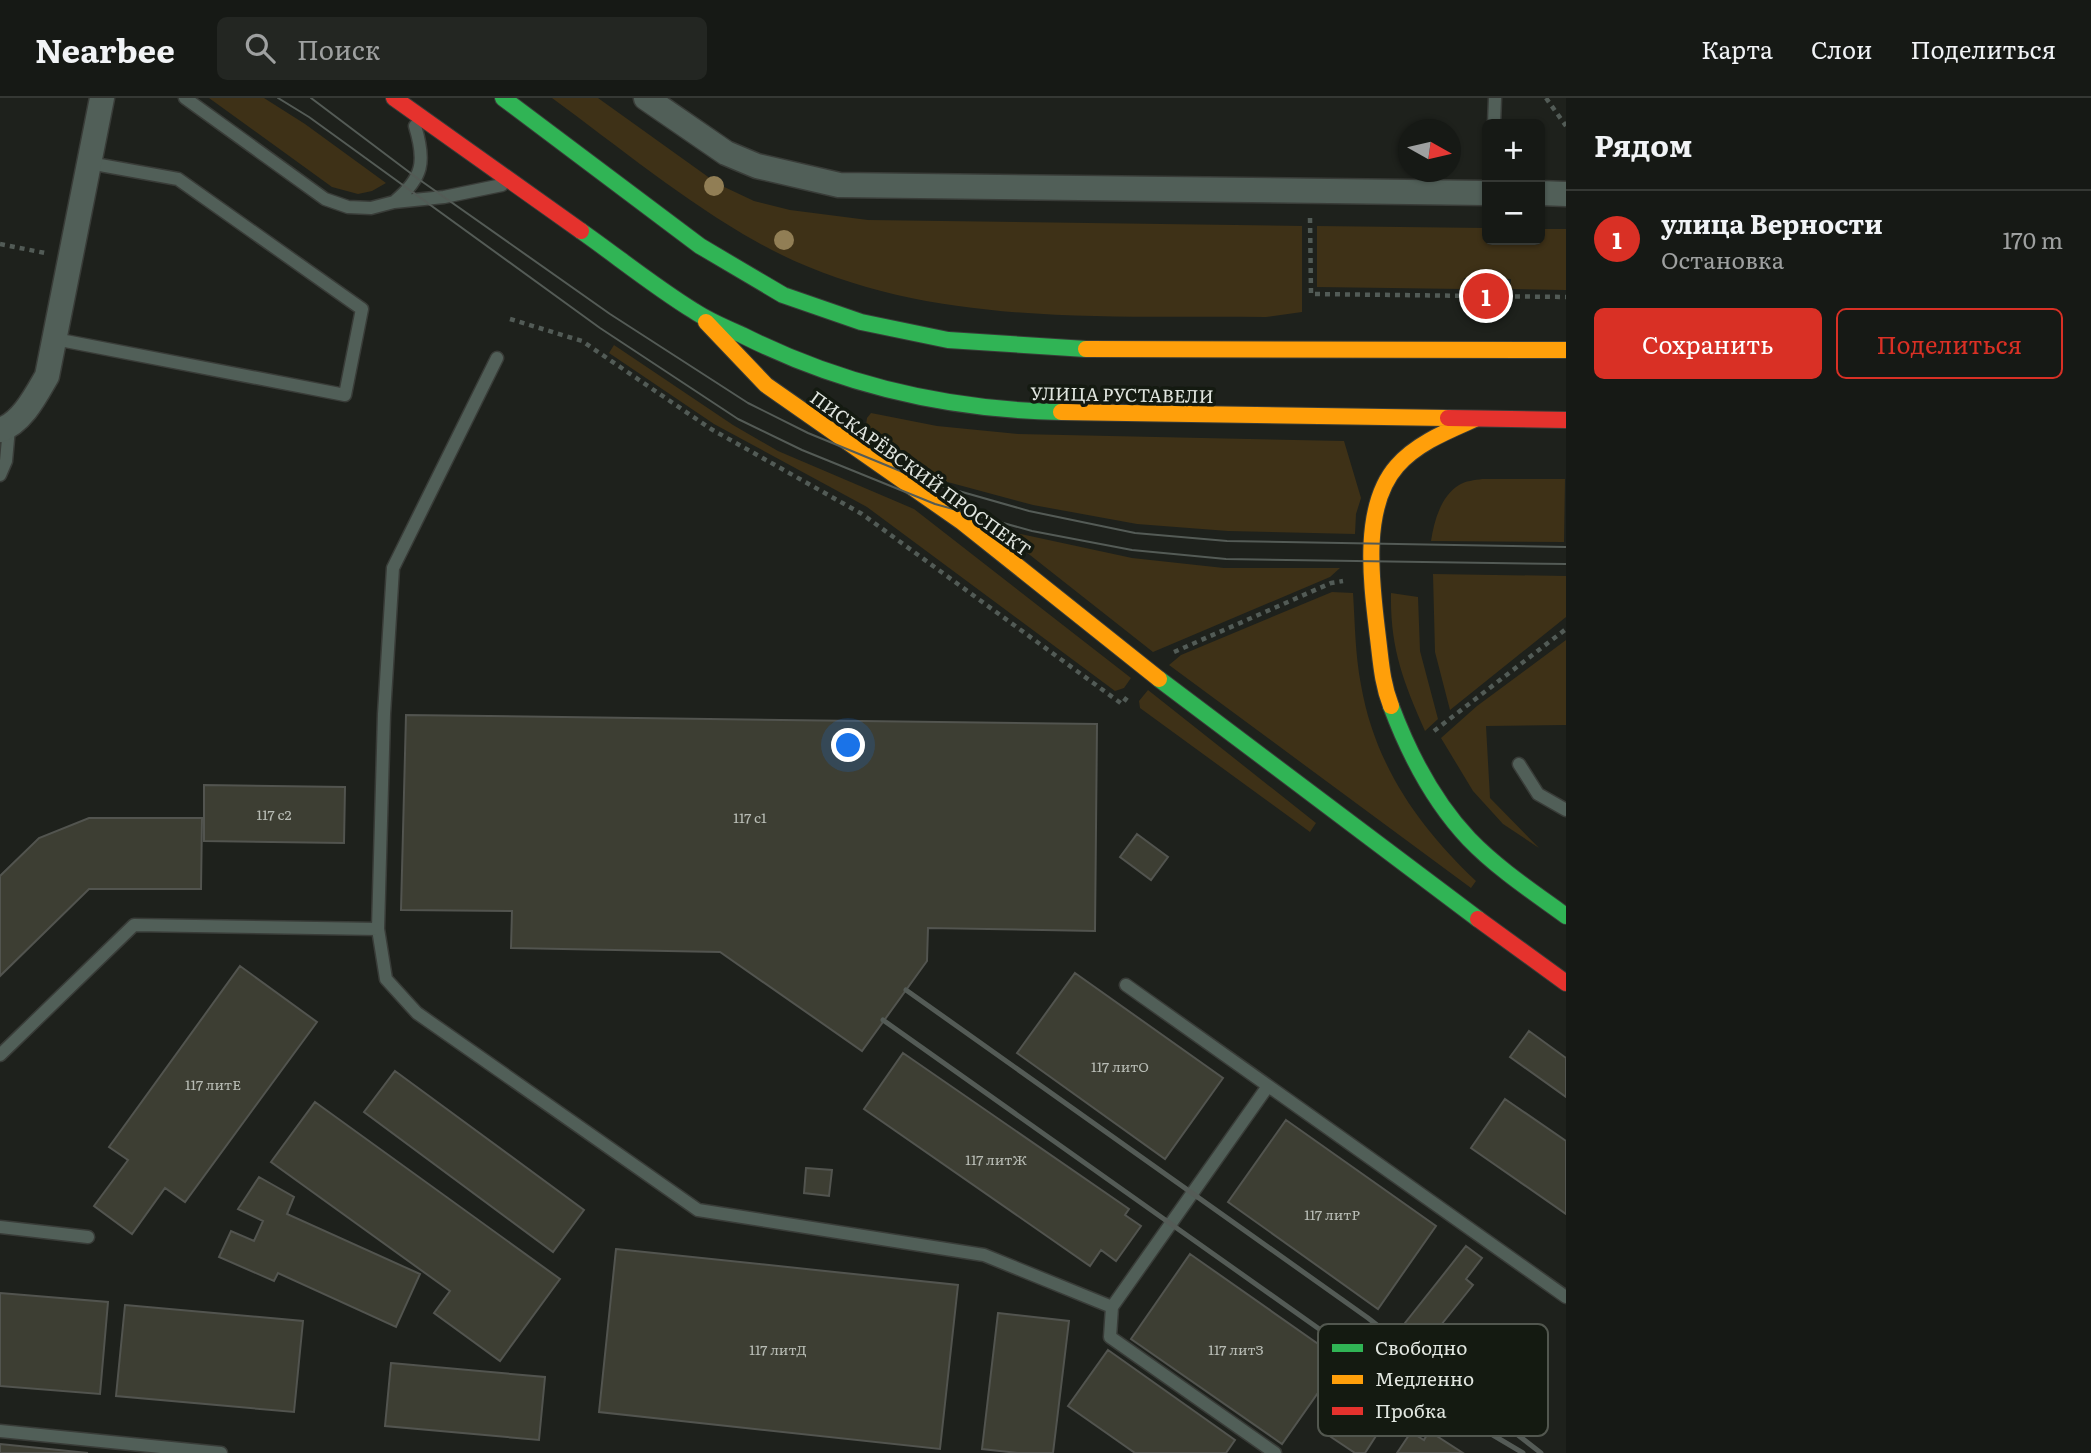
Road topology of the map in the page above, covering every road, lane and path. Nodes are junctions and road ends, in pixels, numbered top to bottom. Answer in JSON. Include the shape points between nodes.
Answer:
{"nodes":[{"id":1,"x":102,"y":98,"type":"edge"},
{"id":2,"x":184,"y":98,"type":"edge"},
{"id":3,"x":394,"y":98,"type":"edge"},
{"id":4,"x":503,"y":98,"type":"edge"},
{"id":5,"x":646,"y":98,"type":"edge"},
{"id":6,"x":1495,"y":98,"type":"edge"},
{"id":7,"x":1546,"y":98,"type":"edge"},
{"id":8,"x":409,"y":108,"type":"junction"},
{"id":9,"x":1494,"y":119,"type":"edge"},
{"id":10,"x":1566,"y":126,"type":"edge"},
{"id":11,"x":89,"y":163,"type":"junction"},
{"id":12,"x":513,"y":182,"type":"junction"},
{"id":13,"x":1482,"y":193,"type":"edge"},
{"id":14,"x":1545,"y":193,"type":"edge"},
{"id":15,"x":1566,"y":194,"type":"edge"},
{"id":16,"x":394,"y":202,"type":"junction"},
{"id":17,"x":1310,"y":206,"type":"dead end"},
{"id":18,"x":0,"y":244,"type":"edge"},
{"id":19,"x":30,"y":250,"type":"dead end"},
{"id":20,"x":1566,"y":297,"type":"edge"},
{"id":21,"x":695,"y":312,"type":"junction"},
{"id":22,"x":510,"y":319,"type":"dead end"},
{"id":23,"x":55,"y":339,"type":"junction"},
{"id":24,"x":1566,"y":350,"type":"edge"},
{"id":25,"x":496,"y":358,"type":"dead end"},
{"id":26,"x":1475,"y":419,"type":"junction"},
{"id":27,"x":1566,"y":420,"type":"edge"},
{"id":28,"x":4,"y":429,"type":"edge"},
{"id":29,"x":0,"y":475,"type":"edge"},
{"id":30,"x":1355,"y":580,"type":"dead end"},
{"id":31,"x":1566,"y":629,"type":"edge"},
{"id":32,"x":1172,"y":652,"type":"dead end"},
{"id":33,"x":1128,"y":696,"type":"dead end"},
{"id":34,"x":1431,"y":733,"type":"dead end"},
{"id":35,"x":1519,"y":764,"type":"dead end"},
{"id":36,"x":1566,"y":810,"type":"edge"},
{"id":37,"x":1566,"y":916,"type":"edge"},
{"id":38,"x":378,"y":929,"type":"junction"},
{"id":39,"x":1566,"y":983,"type":"edge"},
{"id":40,"x":1126,"y":985,"type":"dead end"},
{"id":41,"x":0,"y":1055,"type":"edge"},
{"id":42,"x":1268,"y":1086,"type":"junction"},
{"id":43,"x":0,"y":1227,"type":"edge"},
{"id":44,"x":88,"y":1237,"type":"dead end"},
{"id":45,"x":1566,"y":1297,"type":"edge"},
{"id":46,"x":1112,"y":1307,"type":"junction"},
{"id":47,"x":0,"y":1431,"type":"edge"},
{"id":48,"x":221,"y":1453,"type":"edge"},
{"id":49,"x":1275,"y":1453,"type":"edge"}],
"edges":[{"from":1,"to":11,"type":"street"},
{"from":2,"to":16,"type":"lane","via":[[325,199],[348,207]]},
{"from":3,"to":8,"type":"main road","name":"ПИСКАРЁВСКИЙ ПРОСПЕКТ"},
{"from":4,"to":24,"type":"main road","via":[[700,246],[783,295],[861,322],[948,340],[1094,349]]},
{"from":5,"to":13,"type":"street","via":[[726,153],[757,166],[839,185]]},
{"from":6,"to":9,"type":"lane"},
{"from":7,"to":10,"type":"path"},
{"from":8,"to":12,"type":"main road","name":"ПИСКАРЁВСКИЙ ПРОСПЕКТ"},
{"from":8,"to":16,"type":"lane","via":[[422,163],[417,178]]},
{"from":11,"to":23,"type":"street"},
{"from":11,"to":23,"type":"lane","via":[[178,179],[362,309],[348,383],[345,395]]},
{"from":12,"to":16,"type":"lane"},
{"from":12,"to":21,"type":"main road","name":"ПИСКАРЁВСКИЙ ПРОСПЕКТ"},
{"from":14,"to":15,"type":"street"},
{"from":17,"to":20,"type":"path","via":[[1311,294]]},
{"from":18,"to":19,"type":"path"},
{"from":21,"to":26,"type":"main road","name":"УЛИЦА РУСТАВЕЛИ","via":[[847,380],[935,401],[1046,412]]},
{"from":21,"to":39,"type":"main road","name":"ПИСКАРЁВСКИЙ ПРОСПЕКТ","via":[[766,385],[962,522],[1129,656]]},
{"from":22,"to":33,"type":"path","via":[[582,341],[711,429],[862,513],[1122,704]]},
{"from":23,"to":28,"type":"street","via":[[47,376],[29,405]]},
{"from":25,"to":38,"type":"lane","via":[[393,568]]},
{"from":26,"to":27,"type":"main road","name":"УЛИЦА РУСТАВЕЛИ"},
{"from":26,"to":37,"type":"main road","via":[[1425,442],[1405,457],[1388,478],[1376,508],[1373,562],[1383,681],[1409,750],[1471,843]]},
{"from":28,"to":29,"type":"lane","via":[[6,461]]},
{"from":30,"to":32,"type":"path","via":[[1331,583]]},
{"from":31,"to":34,"type":"path"},
{"from":35,"to":36,"type":"lane","via":[[1538,794]]},
{"from":38,"to":41,"type":"lane","via":[[134,925]]},
{"from":38,"to":46,"type":"lane","via":[[386,979],[418,1013],[698,1210],[984,1255]]},
{"from":40,"to":42,"type":"lane"},
{"from":42,"to":45,"type":"lane"},
{"from":42,"to":46,"type":"lane"},
{"from":43,"to":44,"type":"lane"},
{"from":46,"to":49,"type":"lane","via":[[1110,1337]]},
{"from":47,"to":48,"type":"lane"}]}
